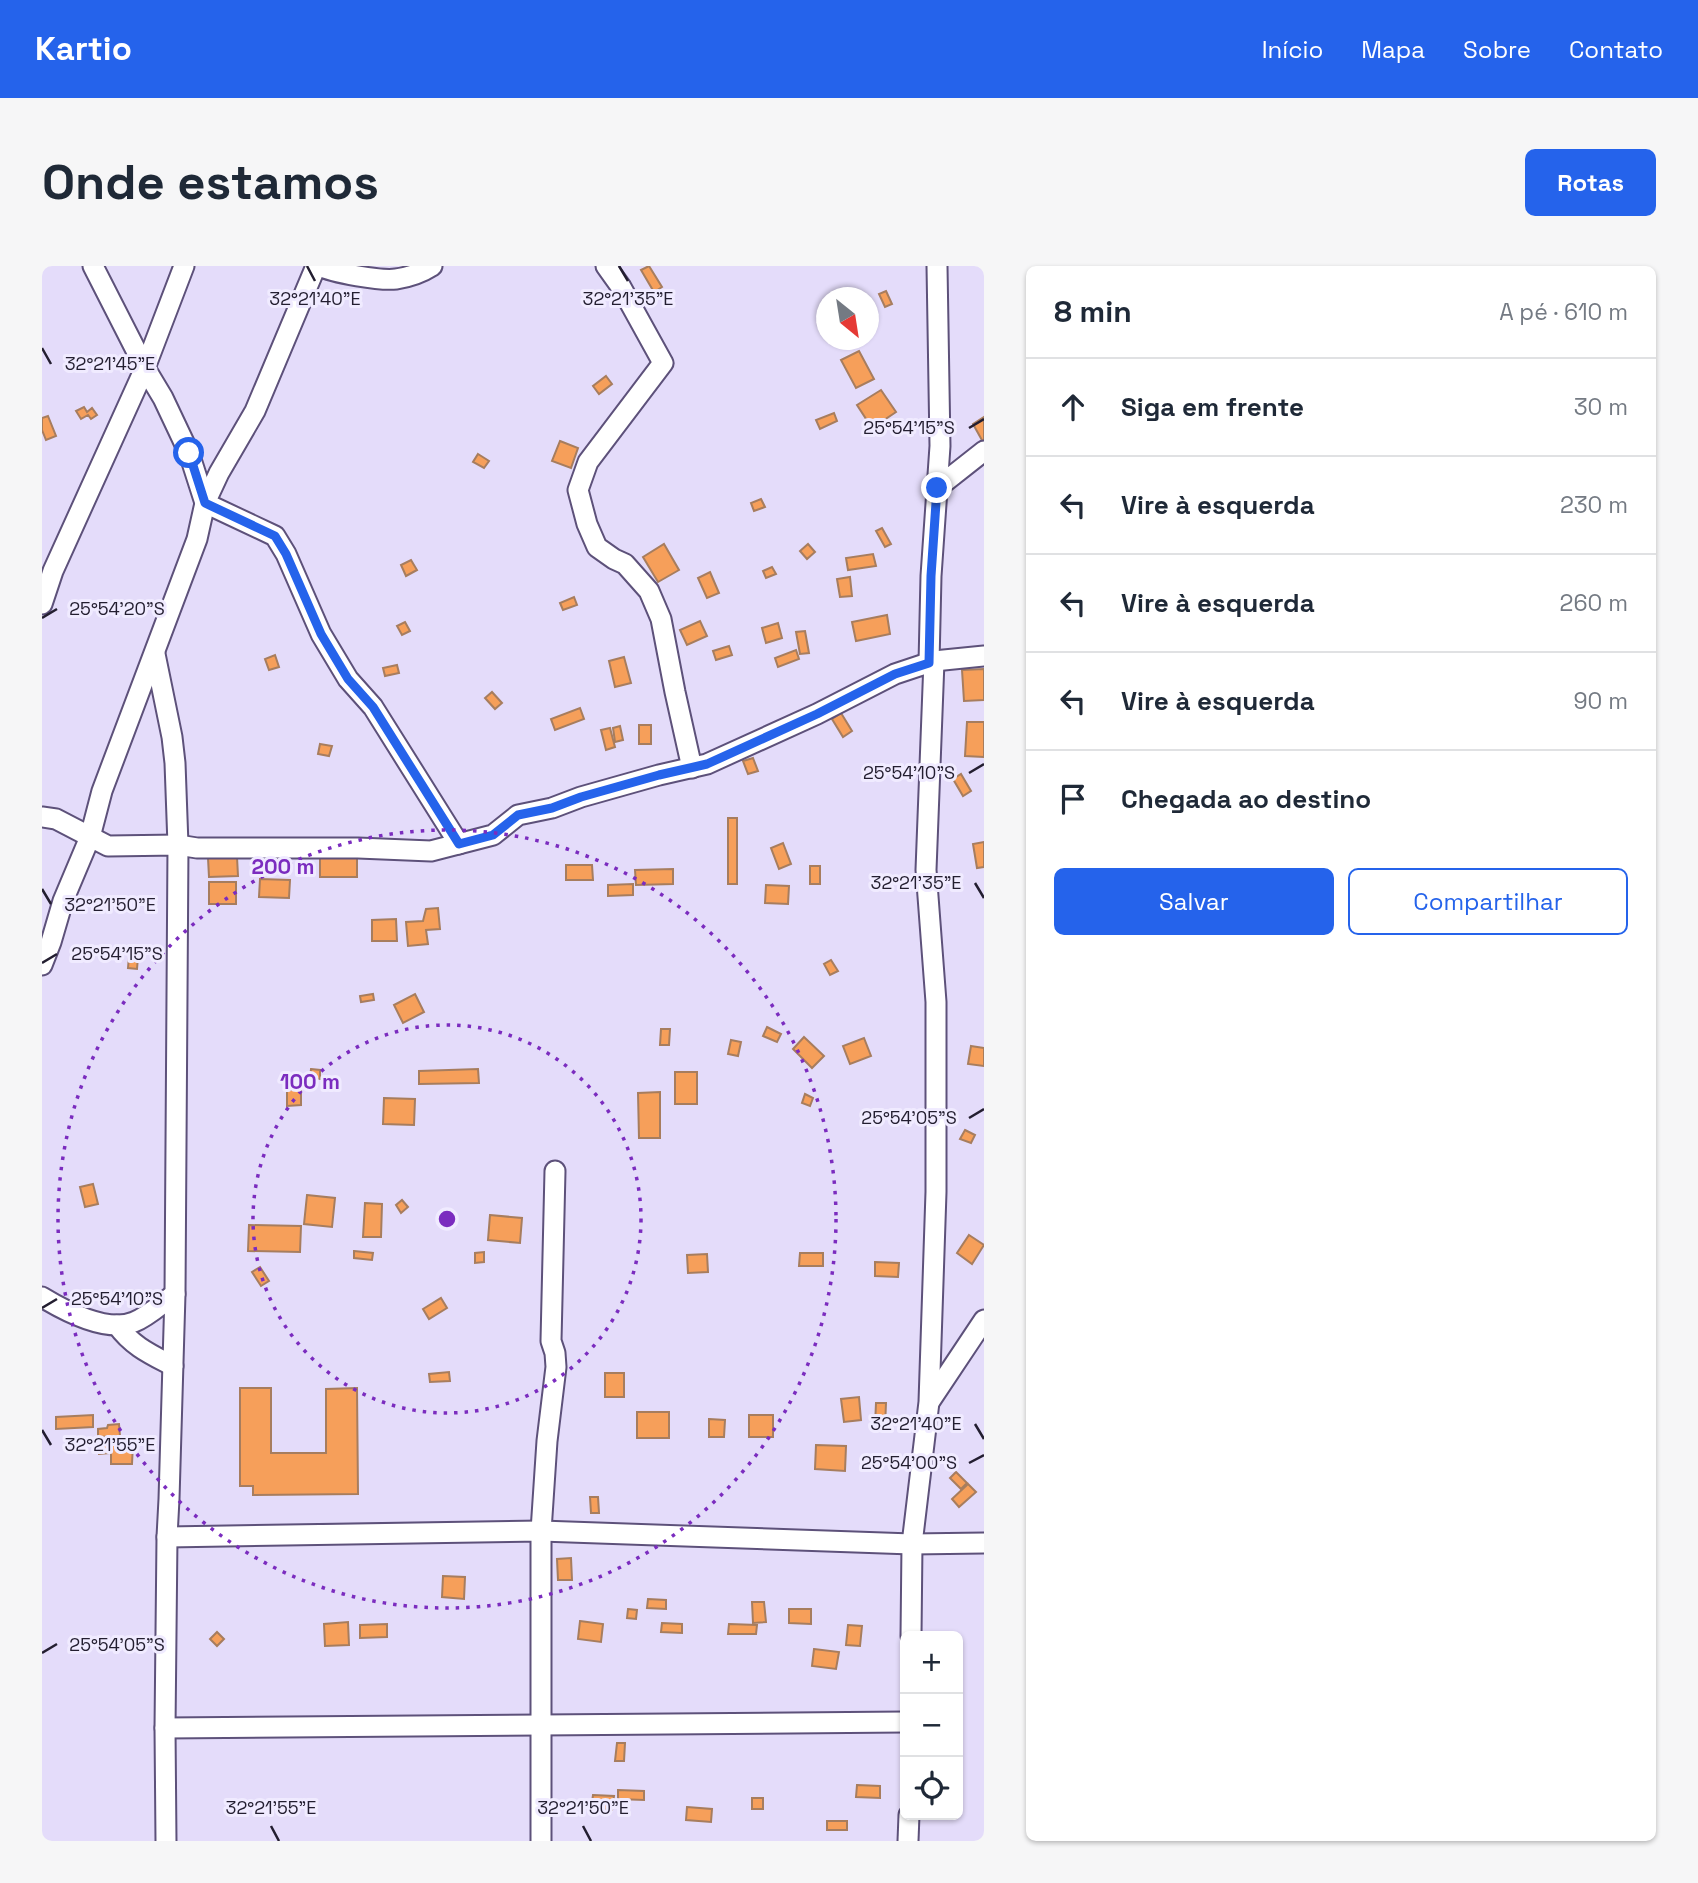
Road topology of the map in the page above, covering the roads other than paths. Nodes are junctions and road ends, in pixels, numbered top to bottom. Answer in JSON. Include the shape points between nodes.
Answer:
{"nodes":[{"id":1,"x":93,"y":266,"type":"edge"},
{"id":2,"x":184,"y":266,"type":"edge"},
{"id":3,"x":318,"y":266,"type":"edge"},
{"id":4,"x":432,"y":266,"type":"edge"},
{"id":5,"x":606,"y":266,"type":"edge"},
{"id":6,"x":937,"y":266,"type":"edge"},
{"id":7,"x":145,"y":368,"type":"junction"},
{"id":8,"x":984,"y":451,"type":"edge"},
{"id":9,"x":937,"y":488,"type":"junction"},
{"id":10,"x":205,"y":503,"type":"junction"},
{"id":11,"x":42,"y":604,"type":"edge"},
{"id":12,"x":155,"y":654,"type":"junction"},
{"id":13,"x":984,"y":656,"type":"edge"},
{"id":14,"x":932,"y":662,"type":"junction"},
{"id":15,"x":692,"y":768,"type":"junction"},
{"id":16,"x":42,"y":817,"type":"edge"},
{"id":17,"x":90,"y":836,"type":"junction"},
{"id":18,"x":459,"y":844,"type":"junction"},
{"id":19,"x":178,"y":845,"type":"junction"},
{"id":20,"x":42,"y":965,"type":"edge"},
{"id":21,"x":555,"y":1171,"type":"dead end"},
{"id":22,"x":175,"y":1294,"type":"junction"},
{"id":23,"x":42,"y":1297,"type":"edge"},
{"id":24,"x":984,"y":1320,"type":"edge"},
{"id":25,"x":117,"y":1325,"type":"junction"},
{"id":26,"x":173,"y":1366,"type":"junction"},
{"id":27,"x":929,"y":1402,"type":"junction"},
{"id":28,"x":541,"y":1531,"type":"junction"},
{"id":29,"x":167,"y":1537,"type":"junction"},
{"id":30,"x":984,"y":1543,"type":"edge"},
{"id":31,"x":912,"y":1544,"type":"junction"},
{"id":32,"x":911,"y":1631,"type":"edge"},
{"id":33,"x":900,"y":1722,"type":"edge"},
{"id":34,"x":541,"y":1726,"type":"junction"},
{"id":35,"x":165,"y":1728,"type":"junction"},
{"id":36,"x":909,"y":1820,"type":"edge"},
{"id":37,"x":166,"y":1841,"type":"edge"},
{"id":38,"x":541,"y":1841,"type":"edge"},
{"id":39,"x":908,"y":1841,"type":"edge"}],
"edges":[{"from":1,"to":7,"type":"street"},
{"from":2,"to":7,"type":"street"},
{"from":3,"to":4,"type":"street","via":[[394,280]]},
{"from":3,"to":10,"type":"street","via":[[256,411]]},
{"from":5,"to":15,"type":"street","via":[[663,363],[588,462],[578,490],[597,547],[625,564],[649,591],[661,619]]},
{"from":6,"to":9,"type":"street"},
{"from":7,"to":10,"type":"street","via":[[189,453]]},
{"from":7,"to":11,"type":"street"},
{"from":8,"to":9,"type":"street"},
{"from":9,"to":14,"type":"street"},
{"from":10,"to":12,"type":"street","via":[[197,539]]},
{"from":10,"to":18,"type":"street","via":[[275,536],[321,634]]},
{"from":12,"to":17,"type":"street","via":[[102,791]]},
{"from":12,"to":19,"type":"street","via":[[172,737]]},
{"from":13,"to":14,"type":"street"},
{"from":14,"to":15,"type":"street","via":[[895,674],[817,714]]},
{"from":14,"to":27,"type":"street","via":[[926,870],[936,1002],[936,1192]]},
{"from":15,"to":18,"type":"street","via":[[518,815],[493,835]]},
{"from":16,"to":17,"type":"street"},
{"from":17,"to":19,"type":"street","via":[[108,846]]},
{"from":17,"to":20,"type":"street","via":[[62,901]]},
{"from":18,"to":19,"type":"street","via":[[431,851]]},
{"from":19,"to":22,"type":"street"},
{"from":21,"to":28,"type":"street","via":[[551,1340],[556,1367]]},
{"from":22,"to":25,"type":"street","via":[[139,1320]]},
{"from":22,"to":26,"type":"street"},
{"from":23,"to":25,"type":"street","via":[[89,1320]]},
{"from":24,"to":27,"type":"street"},
{"from":25,"to":26,"type":"street","via":[[137,1347]]},
{"from":26,"to":29,"type":"street"},
{"from":27,"to":31,"type":"street"},
{"from":28,"to":29,"type":"street"},
{"from":28,"to":31,"type":"street"},
{"from":28,"to":34,"type":"street"},
{"from":29,"to":35,"type":"street"},
{"from":30,"to":31,"type":"street"},
{"from":31,"to":32,"type":"street"},
{"from":33,"to":34,"type":"street"},
{"from":34,"to":35,"type":"street"},
{"from":34,"to":38,"type":"street"},
{"from":35,"to":37,"type":"street"},
{"from":36,"to":39,"type":"street"}]}
